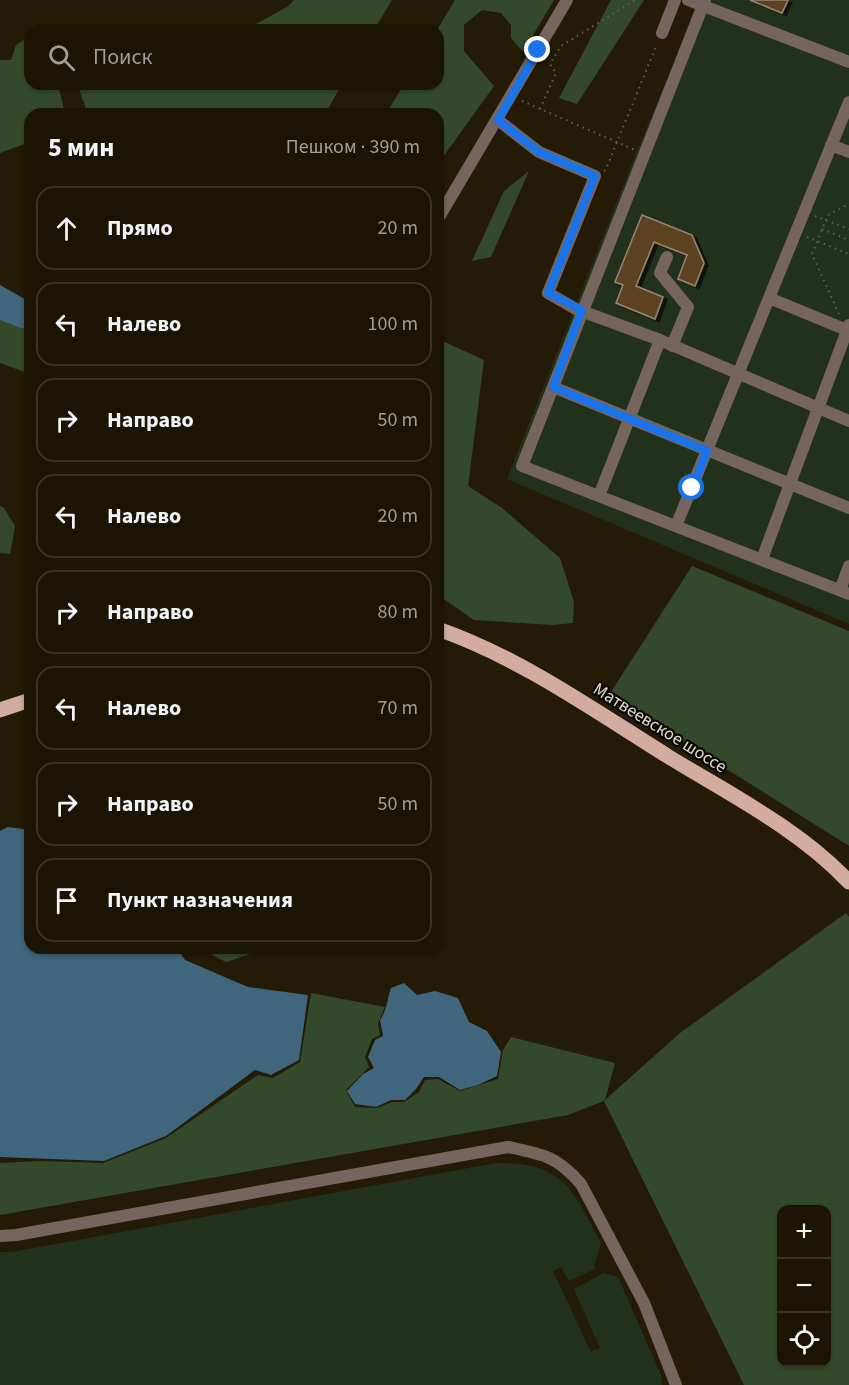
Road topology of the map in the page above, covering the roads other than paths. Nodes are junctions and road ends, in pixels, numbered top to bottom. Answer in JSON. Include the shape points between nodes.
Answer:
{"nodes":[{"id":1,"x":567,"y":0,"type":"edge"},
{"id":2,"x":675,"y":0,"type":"edge"},
{"id":3,"x":688,"y":0,"type":"edge"},
{"id":4,"x":703,"y":3,"type":"edge"},
{"id":5,"x":662,"y":33,"type":"road end"},
{"id":6,"x":849,"y":62,"type":"edge"},
{"id":7,"x":849,"y":102,"type":"edge"},
{"id":8,"x":498,"y":120,"type":"junction"},
{"id":9,"x":831,"y":145,"type":"junction"},
{"id":10,"x":849,"y":152,"type":"edge"},
{"id":11,"x":444,"y":209,"type":"edge"},
{"id":12,"x":667,"y":257,"type":"dead end"},
{"id":13,"x":769,"y":298,"type":"junction"},
{"id":14,"x":582,"y":310,"type":"junction"},
{"id":15,"x":848,"y":329,"type":"edge"},
{"id":16,"x":660,"y":340,"type":"junction"},
{"id":17,"x":672,"y":346,"type":"junction"},
{"id":18,"x":738,"y":374,"type":"junction"},
{"id":19,"x":553,"y":387,"type":"junction"},
{"id":20,"x":817,"y":407,"type":"junction"},
{"id":21,"x":629,"y":418,"type":"junction"},
{"id":22,"x":849,"y":421,"type":"edge"},
{"id":23,"x":707,"y":451,"type":"junction"},
{"id":24,"x":789,"y":483,"type":"junction"},
{"id":25,"x":599,"y":496,"type":"junction"},
{"id":26,"x":849,"y":508,"type":"edge"},
{"id":27,"x":676,"y":526,"type":"junction"},
{"id":28,"x":762,"y":560,"type":"junction"},
{"id":29,"x":849,"y":566,"type":"edge"},
{"id":30,"x":845,"y":592,"type":"edge"},
{"id":31,"x":444,"y":631,"type":"edge"},
{"id":32,"x":24,"y":702,"type":"edge"},
{"id":33,"x":0,"y":710,"type":"edge"},
{"id":34,"x":849,"y":882,"type":"edge"},
{"id":35,"x":0,"y":1236,"type":"edge"},
{"id":36,"x":676,"y":1385,"type":"edge"}],
"edges":[{"from":1,"to":8,"type":"street"},
{"from":2,"to":5,"type":"street"},
{"from":3,"to":4,"type":"street"},
{"from":4,"to":6,"type":"street"},
{"from":4,"to":14,"type":"street"},
{"from":7,"to":9,"type":"street"},
{"from":8,"to":11,"type":"street"},
{"from":8,"to":14,"type":"street","via":[[539,152],[595,176],[548,293]]},
{"from":9,"to":10,"type":"street"},
{"from":9,"to":13,"type":"street"},
{"from":12,"to":17,"type":"street","via":[[660,273],[687,307]]},
{"from":13,"to":15,"type":"street"},
{"from":13,"to":18,"type":"street"},
{"from":14,"to":16,"type":"street"},
{"from":14,"to":19,"type":"street"},
{"from":15,"to":20,"type":"street"},
{"from":16,"to":17,"type":"street"},
{"from":16,"to":21,"type":"street"},
{"from":17,"to":18,"type":"street"},
{"from":18,"to":20,"type":"street"},
{"from":18,"to":23,"type":"street"},
{"from":19,"to":21,"type":"street"},
{"from":19,"to":25,"type":"street","via":[[522,466]]},
{"from":20,"to":22,"type":"street"},
{"from":20,"to":24,"type":"street"},
{"from":21,"to":23,"type":"street"},
{"from":21,"to":25,"type":"street"},
{"from":23,"to":24,"type":"street"},
{"from":23,"to":27,"type":"street"},
{"from":24,"to":26,"type":"street"},
{"from":24,"to":28,"type":"street"},
{"from":25,"to":27,"type":"street"},
{"from":27,"to":28,"type":"street"},
{"from":28,"to":30,"type":"street"},
{"from":29,"to":30,"type":"street"},
{"from":31,"to":34,"type":"main road","name":"Матвеевское шоссе","via":[[471,640],[539,676],[782,827],[830,862]]},
{"from":32,"to":33,"type":"main road"},
{"from":35,"to":36,"type":"street","via":[[508,1147],[545,1155],[567,1167],[581,1184],[644,1303]]}]}
